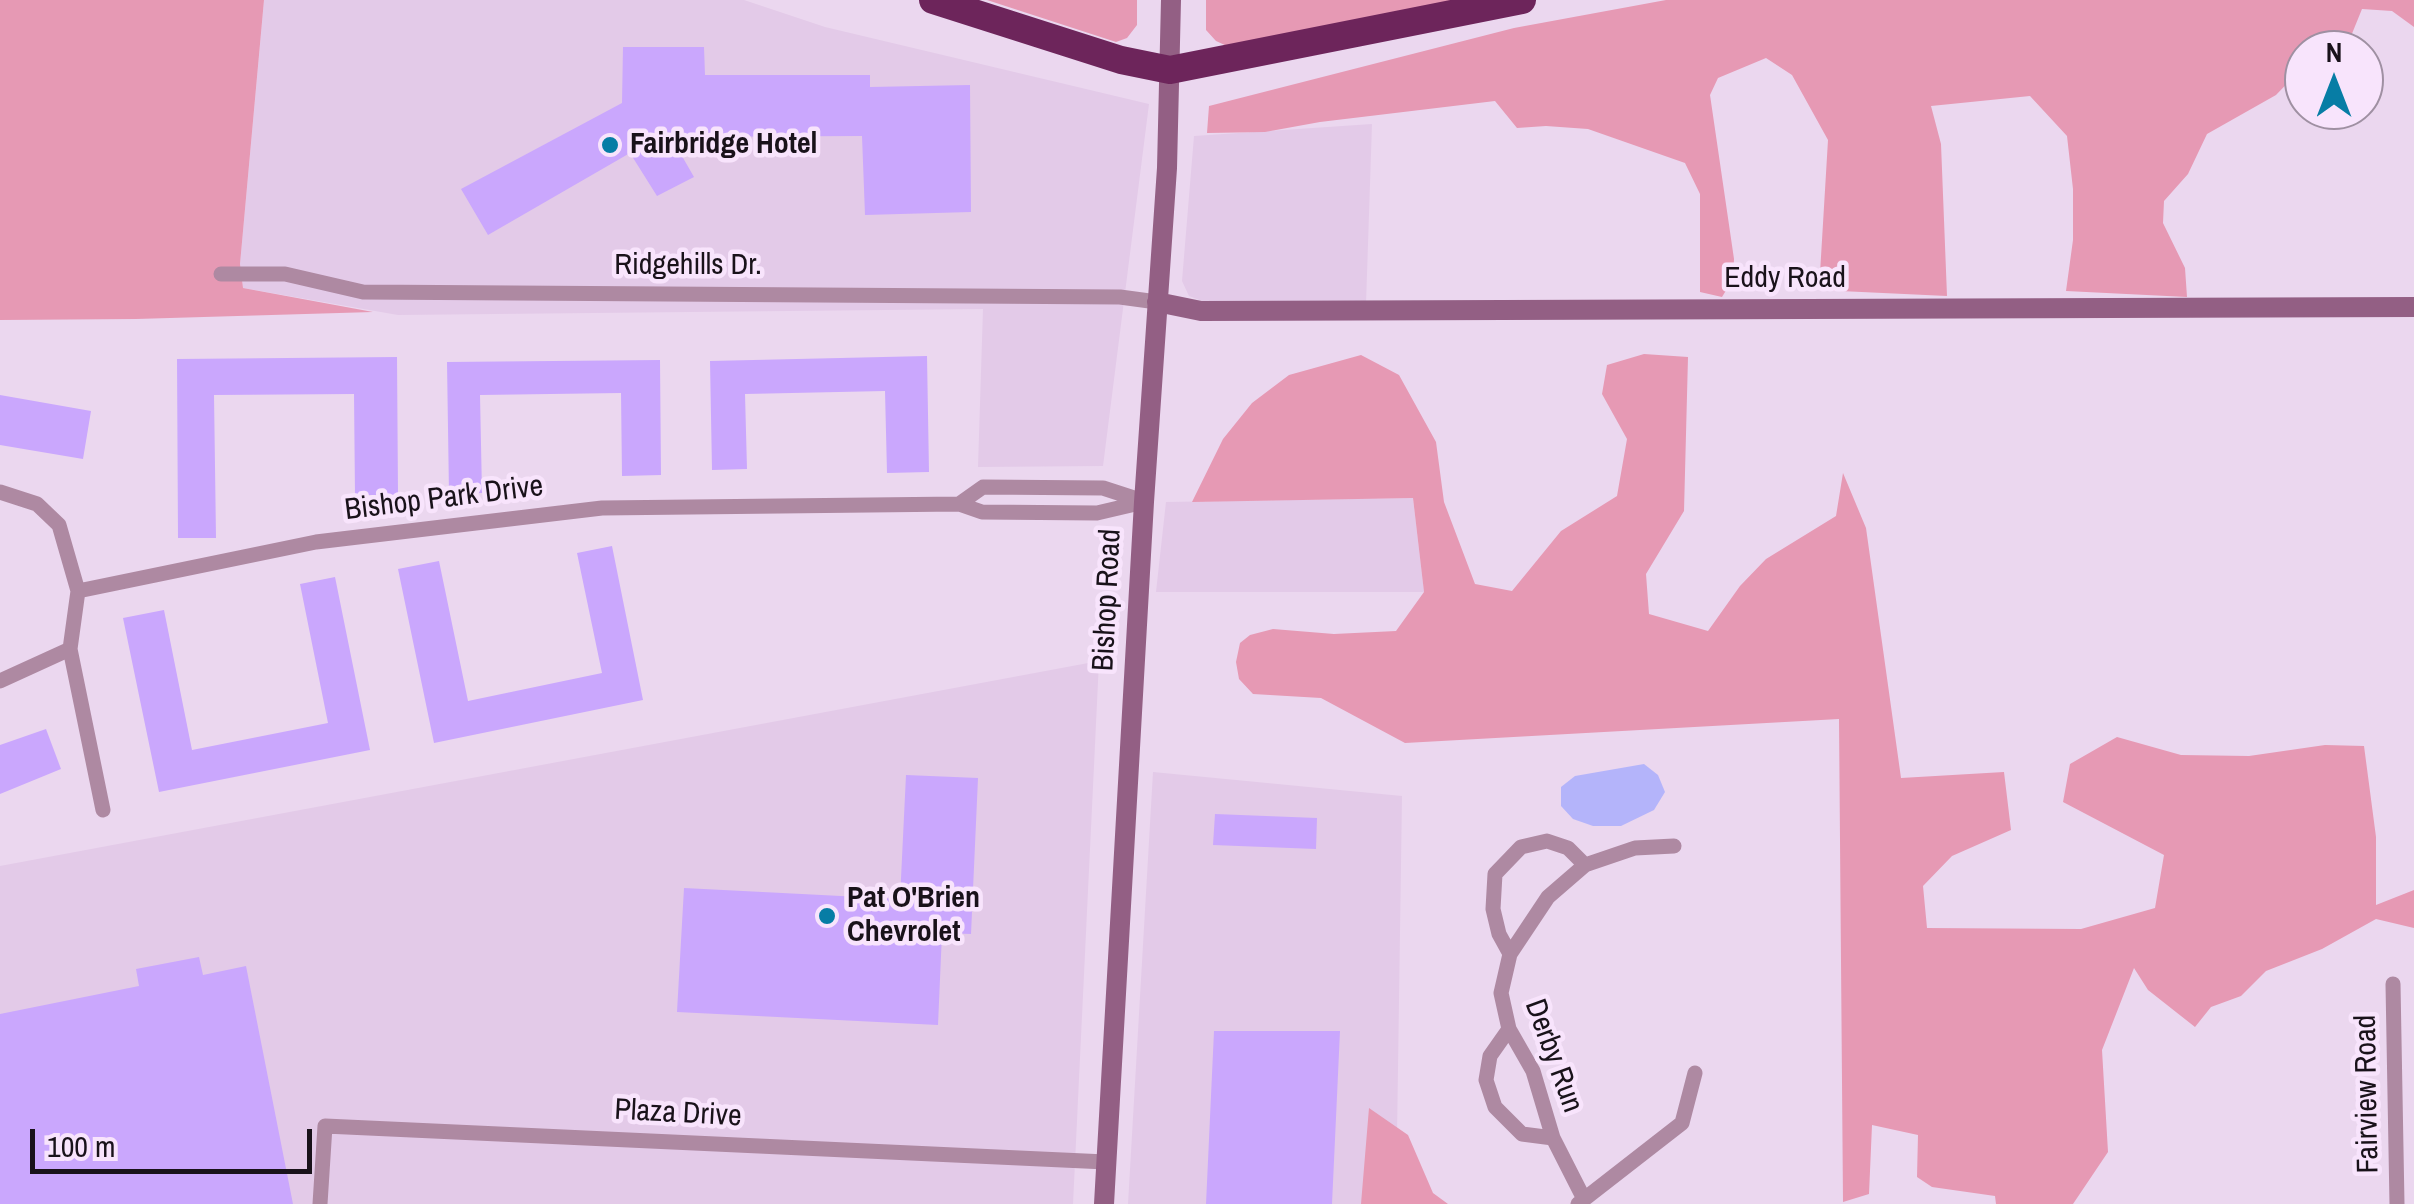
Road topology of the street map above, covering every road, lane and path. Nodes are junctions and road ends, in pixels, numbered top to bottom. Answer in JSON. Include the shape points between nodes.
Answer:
{"nodes":[{"id":1,"x":933,"y":0,"type":"edge"},
{"id":2,"x":1522,"y":0,"type":"edge"},
{"id":3,"x":1171,"y":7,"type":"edge"},
{"id":4,"x":1170,"y":70,"type":"junction"},
{"id":5,"x":221,"y":274,"type":"dead end"},
{"id":6,"x":1157,"y":302,"type":"junction"},
{"id":7,"x":2414,"y":306,"type":"edge"},
{"id":8,"x":0,"y":492,"type":"edge"},
{"id":9,"x":1144,"y":502,"type":"junction"},
{"id":10,"x":960,"y":504,"type":"junction"},
{"id":11,"x":78,"y":591,"type":"junction"},
{"id":12,"x":70,"y":649,"type":"junction"},
{"id":13,"x":0,"y":681,"type":"edge"},
{"id":14,"x":102,"y":810,"type":"dead end"},
{"id":15,"x":1674,"y":846,"type":"dead end"},
{"id":16,"x":1586,"y":865,"type":"junction"},
{"id":17,"x":1510,"y":954,"type":"junction"},
{"id":18,"x":2393,"y":984,"type":"dead end"},
{"id":19,"x":1509,"y":1029,"type":"junction"},
{"id":20,"x":1695,"y":1073,"type":"dead end"},
{"id":21,"x":1554,"y":1138,"type":"junction"},
{"id":22,"x":1106,"y":1162,"type":"junction"},
{"id":23,"x":1581,"y":1202,"type":"edge"},
{"id":24,"x":320,"y":1204,"type":"edge"},
{"id":25,"x":1104,"y":1204,"type":"edge"},
{"id":26,"x":2397,"y":1204,"type":"edge"}],
"edges":[{"from":1,"to":4,"type":"highway"},
{"from":2,"to":4,"type":"highway"},
{"from":3,"to":4,"type":"street","name":"Bishop Road"},
{"from":4,"to":6,"type":"street","name":"Bishop Road"},
{"from":5,"to":6,"type":"street","name":"Ridgehills Dr.","via":[[284,274],[362,292]]},
{"from":6,"to":7,"type":"street","name":"Eddy Road","via":[[1200,311]]},
{"from":6,"to":9,"type":"street","name":"Bishop Road"},
{"from":8,"to":11,"type":"street","via":[[37,504],[59,524]]},
{"from":9,"to":10,"type":"street","name":"Bishop Park Drive","via":[[1097,513],[982,512]]},
{"from":9,"to":10,"type":"street","name":"Bishop Park Drive","via":[[1103,488],[983,487]]},
{"from":9,"to":22,"type":"street","name":"Bishop Road"},
{"from":10,"to":11,"type":"street","name":"Bishop Park Drive","via":[[602,508],[316,542]]},
{"from":11,"to":12,"type":"street"},
{"from":12,"to":13,"type":"street"},
{"from":12,"to":14,"type":"street"},
{"from":15,"to":16,"type":"street","name":"Derby Run","via":[[1635,848]]},
{"from":16,"to":17,"type":"street","name":"Derby Run","via":[[1548,897]]},
{"from":16,"to":17,"type":"street","via":[[1568,848],[1546,841],[1520,847],[1496,874],[1493,909]]},
{"from":17,"to":19,"type":"street","name":"Derby Run","via":[[1501,993]]},
{"from":18,"to":26,"type":"street","name":"Fairview Road"},
{"from":19,"to":21,"type":"street","name":"Derby Run","via":[[1533,1071]]},
{"from":19,"to":21,"type":"street","via":[[1490,1056],[1486,1080],[1496,1108],[1522,1134]]},
{"from":20,"to":23,"type":"street","via":[[1682,1124]]},
{"from":21,"to":23,"type":"street","name":"Derby Run"},
{"from":22,"to":24,"type":"street","name":"Plaza Drive","via":[[325,1126]]},
{"from":22,"to":25,"type":"street","name":"Bishop Road"}]}
